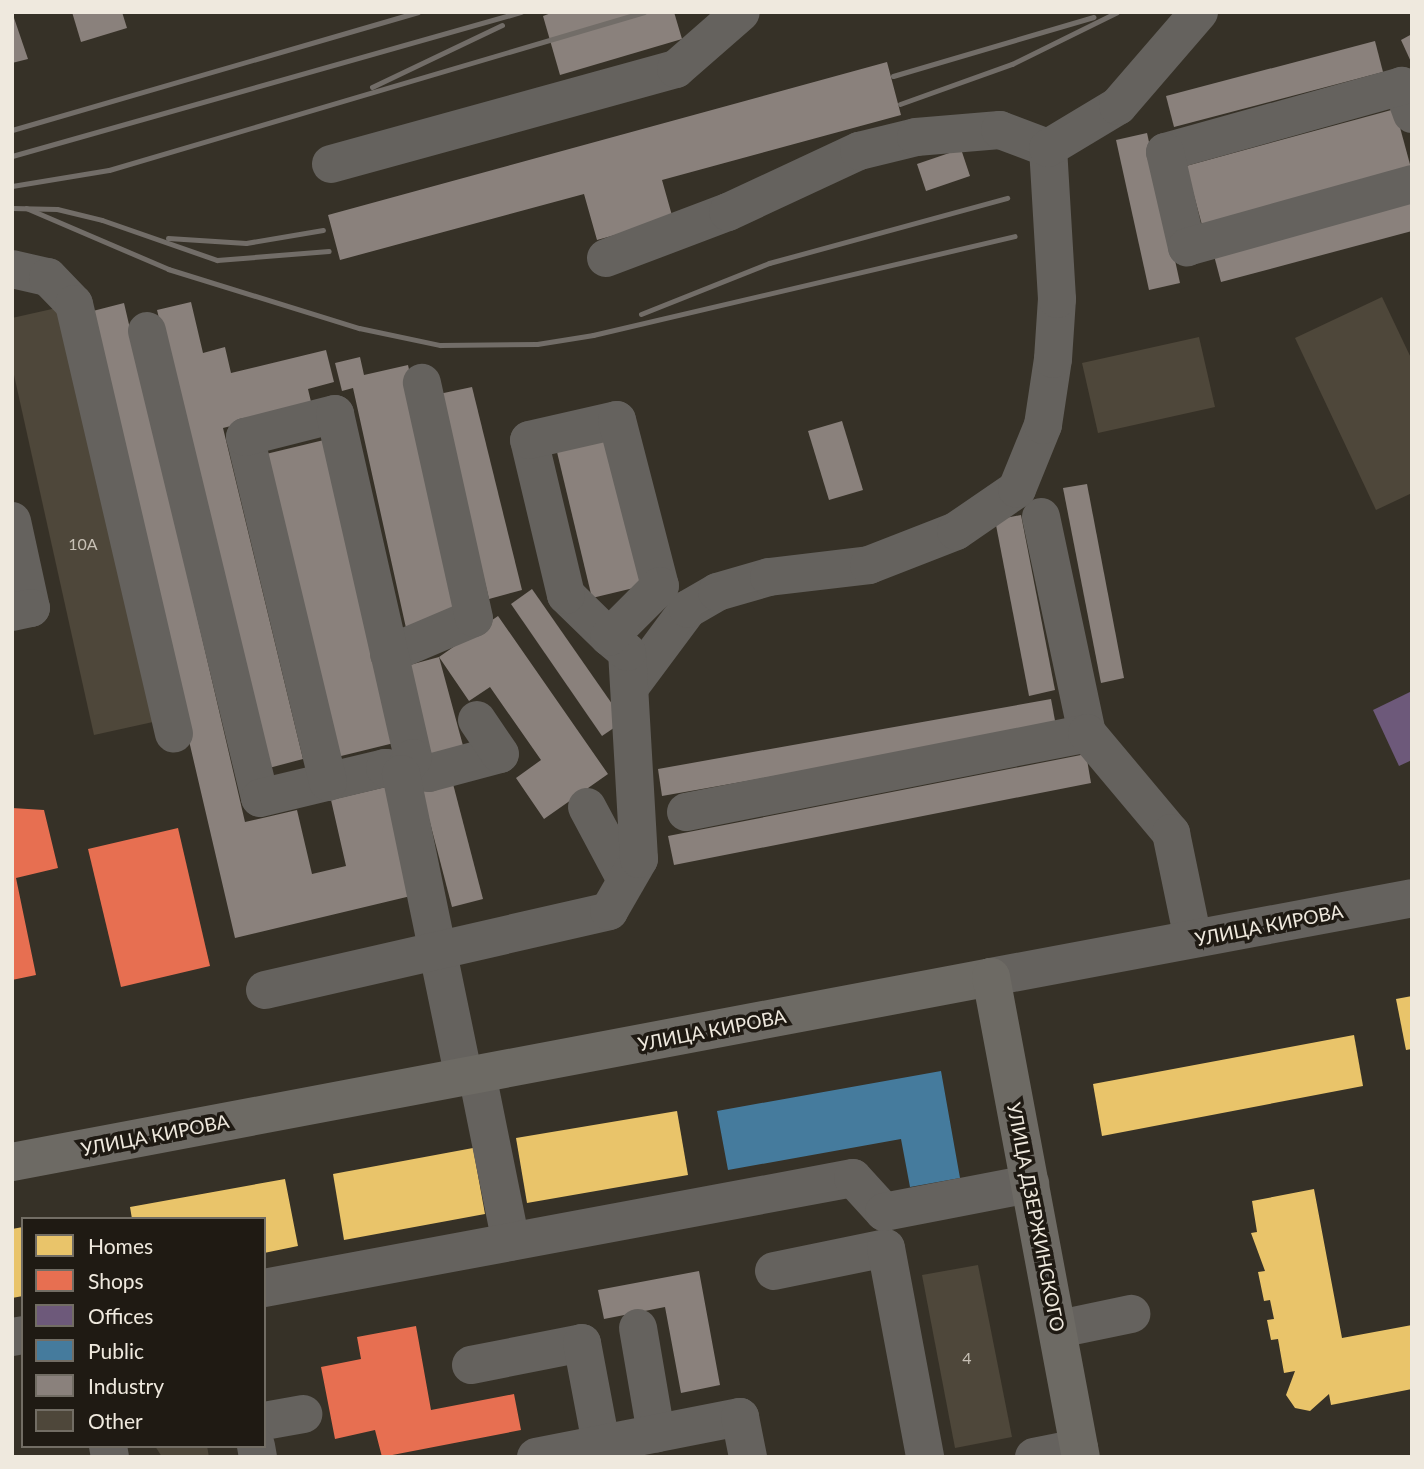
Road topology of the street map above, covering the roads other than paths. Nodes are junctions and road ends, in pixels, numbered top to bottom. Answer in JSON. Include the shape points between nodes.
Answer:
{"nodes":[{"id":1,"x":741,"y":12,"type":"edge"},
{"id":2,"x":1199,"y":12,"type":"edge"},
{"id":3,"x":1412,"y":114,"type":"edge"},
{"id":4,"x":1048,"y":148,"type":"junction"},
{"id":5,"x":331,"y":164,"type":"dead end"},
{"id":6,"x":1412,"y":184,"type":"edge"},
{"id":7,"x":606,"y":258,"type":"dead end"},
{"id":8,"x":12,"y":269,"type":"edge"},
{"id":9,"x":146,"y":331,"type":"dead end"},
{"id":10,"x":422,"y":383,"type":"dead end"},
{"id":11,"x":1041,"y":517,"type":"dead end"},
{"id":12,"x":12,"y":522,"type":"edge"},
{"id":13,"x":12,"y":612,"type":"edge"},
{"id":14,"x":609,"y":637,"type":"junction"},
{"id":15,"x":389,"y":654,"type":"junction"},
{"id":16,"x":630,"y":687,"type":"junction"},
{"id":17,"x":477,"y":720,"type":"dead end"},
{"id":18,"x":1087,"y":733,"type":"junction"},
{"id":19,"x":174,"y":734,"type":"dead end"},
{"id":20,"x":401,"y":774,"type":"junction"},
{"id":21,"x":328,"y":782,"type":"junction"},
{"id":22,"x":587,"y":807,"type":"dead end"},
{"id":23,"x":687,"y":812,"type":"dead end"},
{"id":24,"x":626,"y":880,"type":"junction"},
{"id":25,"x":1412,"y":898,"type":"edge"},
{"id":26,"x":1193,"y":939,"type":"junction"},
{"id":27,"x":439,"y":951,"type":"junction"},
{"id":28,"x":990,"y":977,"type":"junction"},
{"id":29,"x":265,"y":990,"type":"dead end"},
{"id":30,"x":470,"y":1075,"type":"junction"},
{"id":31,"x":12,"y":1162,"type":"edge"},
{"id":32,"x":1030,"y":1184,"type":"junction"},
{"id":33,"x":511,"y":1242,"type":"junction"},
{"id":34,"x":774,"y":1270,"type":"dead end"},
{"id":35,"x":266,"y":1288,"type":"edge"},
{"id":36,"x":1131,"y":1314,"type":"dead end"},
{"id":37,"x":638,"y":1328,"type":"dead end"},
{"id":38,"x":1059,"y":1329,"type":"junction"},
{"id":39,"x":471,"y":1365,"type":"dead end"},
{"id":40,"x":303,"y":1414,"type":"dead end"},
{"id":41,"x":266,"y":1421,"type":"edge"},
{"id":42,"x":656,"y":1433,"type":"junction"},
{"id":43,"x":601,"y":1444,"type":"junction"},
{"id":44,"x":1080,"y":1452,"type":"edge"},
{"id":45,"x":536,"y":1457,"type":"edge"},
{"id":46,"x":748,"y":1457,"type":"edge"},
{"id":47,"x":925,"y":1457,"type":"edge"},
{"id":48,"x":1034,"y":1457,"type":"edge"}],
"edges":[{"from":1,"to":5,"type":"street","via":[[676,69]]},
{"from":2,"to":4,"type":"street","via":[[1118,106]]},
{"from":3,"to":6,"type":"street","via":[[1402,86],[1165,152],[1187,247]]},
{"from":4,"to":7,"type":"street","via":[[1000,130],[916,137],[859,152],[728,212]]},
{"from":4,"to":16,"type":"street","via":[[1058,299],[1053,359],[1042,425],[1017,489],[956,531],[869,565],[759,579],[717,592],[688,609]]},
{"from":8,"to":19,"type":"street","via":[[48,277],[74,304]]},
{"from":9,"to":21,"type":"street","via":[[260,798]]},
{"from":10,"to":15,"type":"street","via":[[474,618]]},
{"from":11,"to":18,"type":"street"},
{"from":12,"to":13,"type":"street","via":[[31,608]]},
{"from":14,"to":14,"type":"street","via":[[566,595],[529,440],[617,420],[660,586]]},
{"from":14,"to":16,"type":"street","via":[[627,652]]},
{"from":15,"to":20,"type":"street","via":[[413,758]]},
{"from":15,"to":21,"type":"street","via":[[335,414],[246,437]]},
{"from":16,"to":24,"type":"street","via":[[640,815],[639,859]]},
{"from":17,"to":20,"type":"street","via":[[500,754]]},
{"from":18,"to":23,"type":"street"},
{"from":18,"to":26,"type":"street","via":[[1171,833]]},
{"from":20,"to":21,"type":"street","via":[[385,768]]},
{"from":20,"to":27,"type":"street"},
{"from":22,"to":24,"type":"street"},
{"from":24,"to":27,"type":"street","via":[[609,911]]},
{"from":25,"to":26,"type":"street","name":"УЛИЦА КИРОВА"},
{"from":26,"to":28,"type":"street","name":"УЛИЦА КИРОВА"},
{"from":27,"to":29,"type":"street"},
{"from":27,"to":30,"type":"street"},
{"from":28,"to":30,"type":"main road","name":"УЛИЦА КИРОВА"},
{"from":28,"to":32,"type":"main road","name":"УЛИЦА ДЗЕРЖИНСКОГО"},
{"from":30,"to":31,"type":"main road","name":"УЛИЦА КИРОВА"},
{"from":30,"to":33,"type":"street"},
{"from":32,"to":33,"type":"street","via":[[884,1212],[853,1178]]},
{"from":32,"to":38,"type":"main road","name":"УЛИЦА ДЗЕРЖИНСКОГО"},
{"from":33,"to":35,"type":"street"},
{"from":34,"to":47,"type":"street","via":[[887,1248]]},
{"from":36,"to":38,"type":"street"},
{"from":37,"to":42,"type":"street"},
{"from":38,"to":44,"type":"main road","name":"УЛИЦА ДЗЕРЖИНСКОГО"},
{"from":39,"to":43,"type":"street","via":[[582,1343]]},
{"from":40,"to":41,"type":"street"},
{"from":42,"to":43,"type":"street"},
{"from":42,"to":46,"type":"street","via":[[740,1417]]},
{"from":43,"to":45,"type":"street"},
{"from":44,"to":48,"type":"street"}]}
